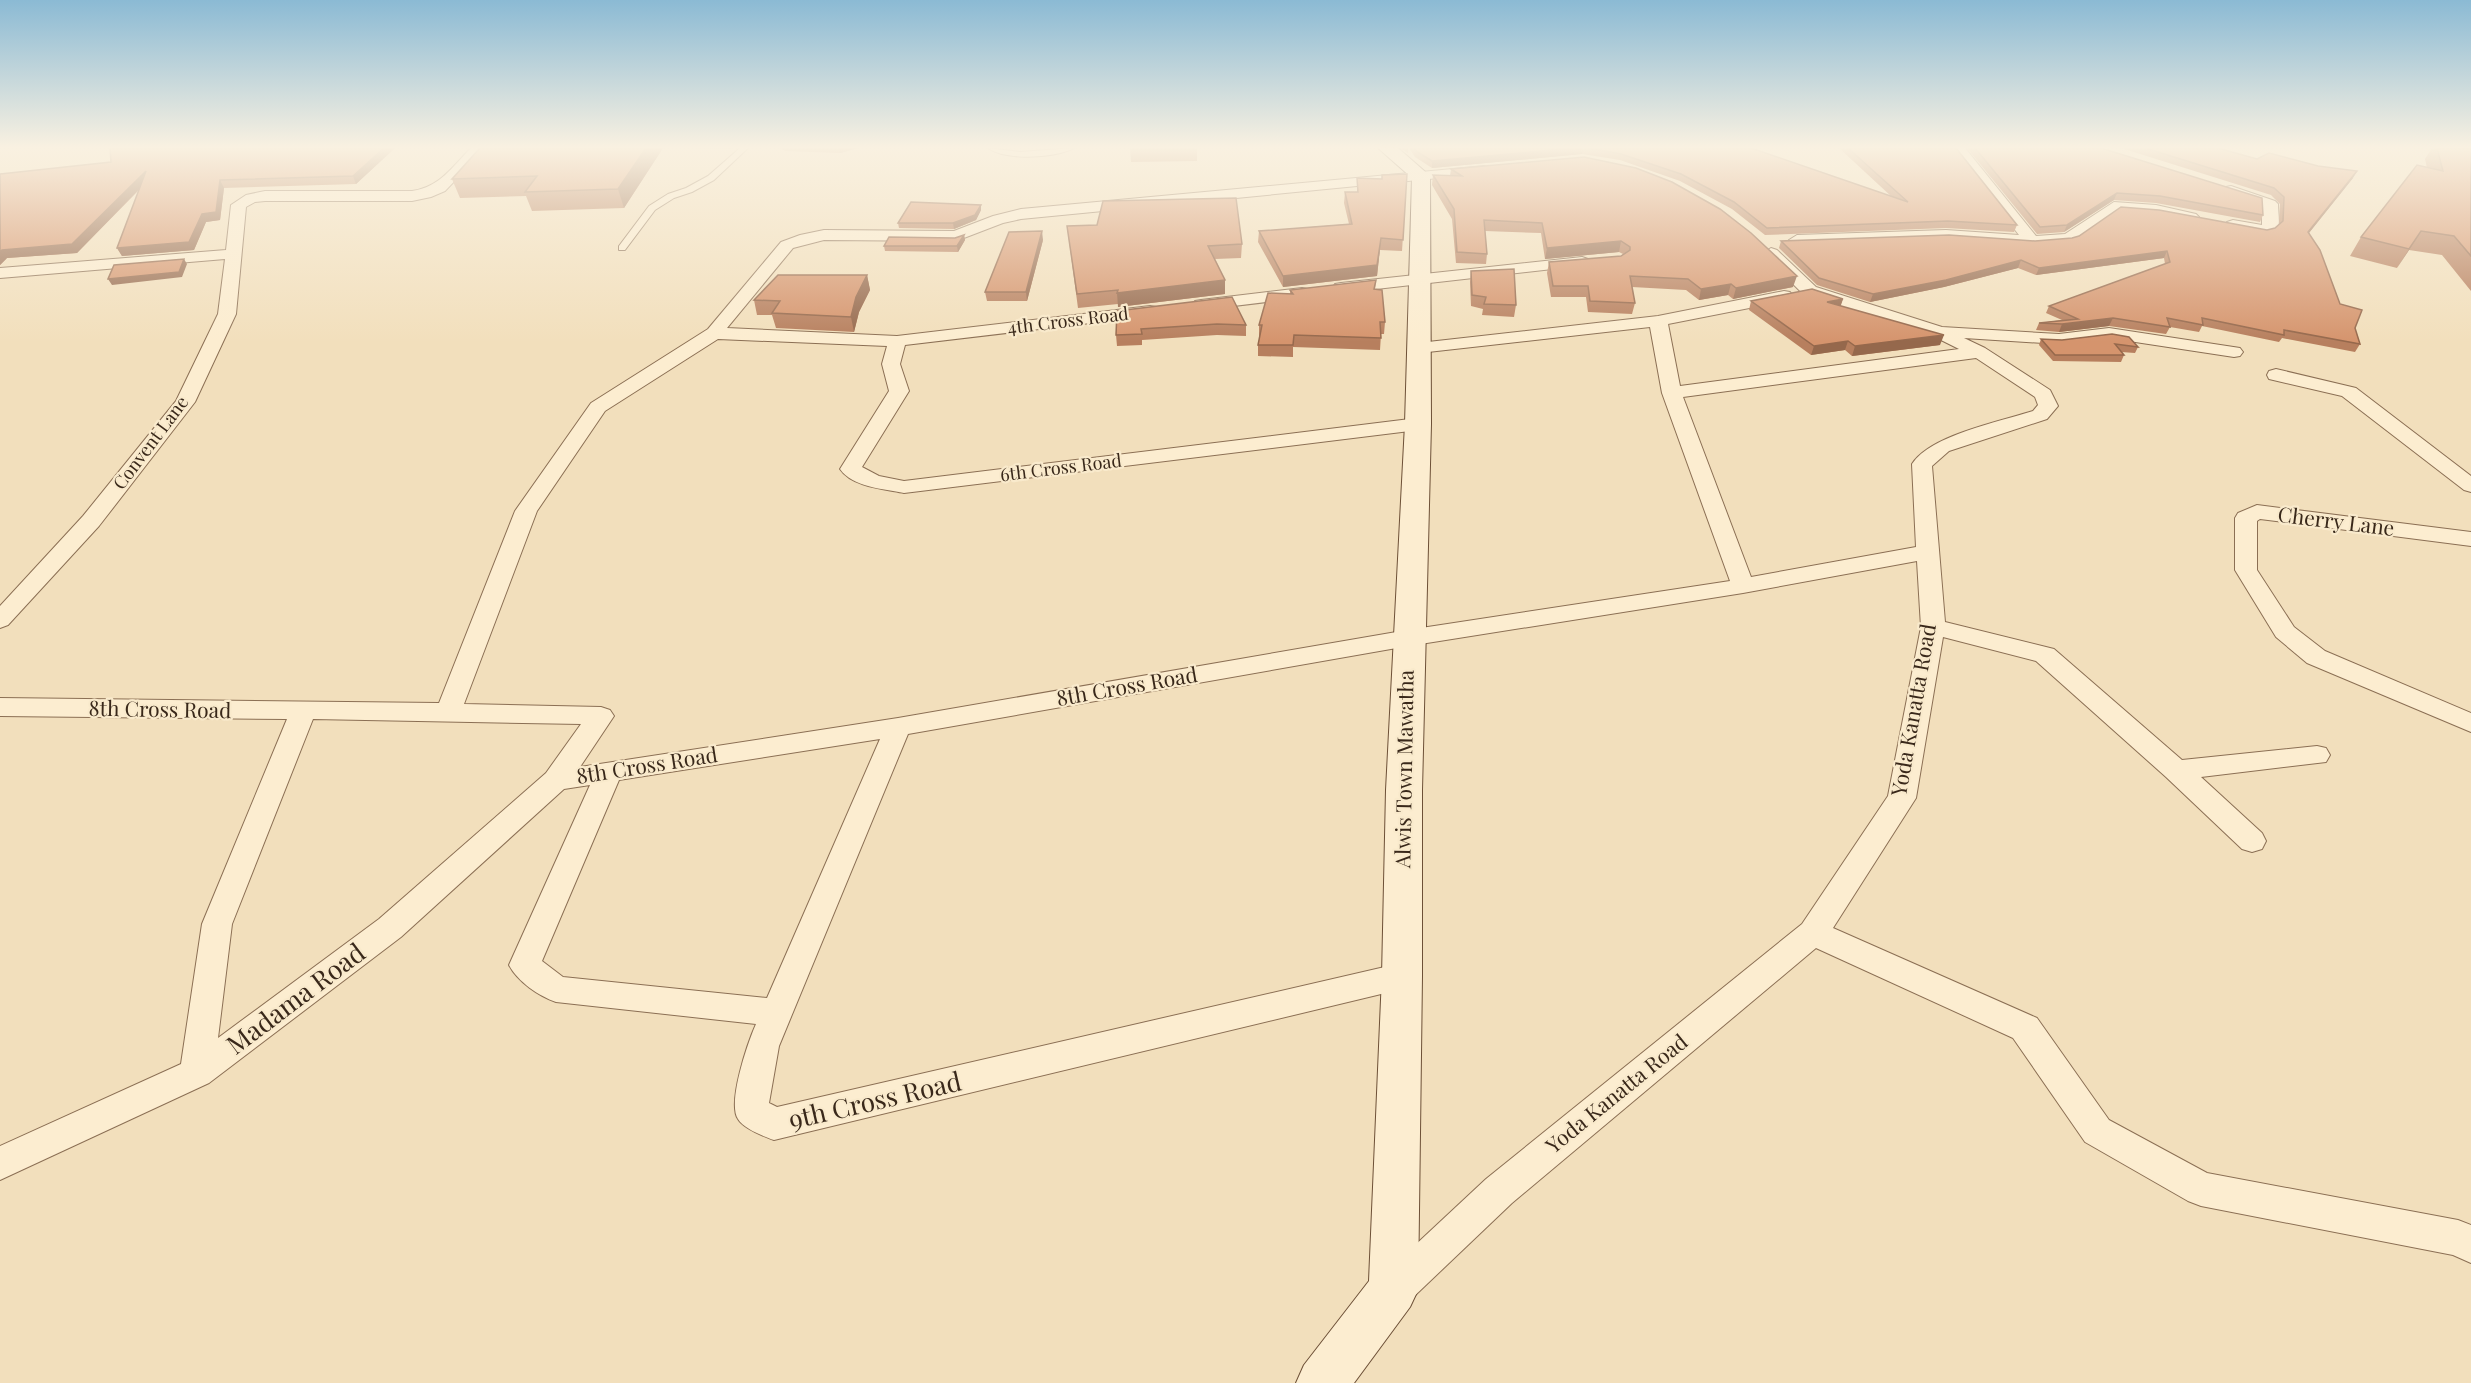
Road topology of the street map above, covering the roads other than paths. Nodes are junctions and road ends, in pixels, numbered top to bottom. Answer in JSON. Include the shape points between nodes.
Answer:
{"nodes":[{"id":1,"x":238,"y":213,"type":"edge"},
{"id":2,"x":649,"y":213,"type":"edge"},
{"id":3,"x":1036,"y":213,"type":"edge"},
{"id":4,"x":1421,"y":213,"type":"edge"},
{"id":5,"x":2009,"y":213,"type":"edge"},
{"id":6,"x":2106,"y":213,"type":"edge"},
{"id":7,"x":2169,"y":213,"type":"edge"},
{"id":8,"x":2270,"y":213,"type":"edge"},
{"id":9,"x":2032,"y":241,"type":"junction"},
{"id":10,"x":622,"y":248,"type":"dead end"},
{"id":11,"x":232,"y":254,"type":"junction"},
{"id":12,"x":1596,"y":261,"type":"edge"},
{"id":13,"x":0,"y":273,"type":"edge"},
{"id":14,"x":1420,"y":278,"type":"junction"},
{"id":15,"x":1810,"y":291,"type":"junction"},
{"id":16,"x":1658,"y":321,"type":"junction"},
{"id":17,"x":1937,"y":331,"type":"junction"},
{"id":18,"x":714,"y":333,"type":"junction"},
{"id":19,"x":897,"y":341,"type":"junction"},
{"id":20,"x":1419,"y":348,"type":"junction"},
{"id":21,"x":1979,"y":352,"type":"junction"},
{"id":22,"x":2234,"y":352,"type":"dead end"},
{"id":23,"x":2276,"y":375,"type":"dead end"},
{"id":24,"x":1672,"y":393,"type":"junction"},
{"id":25,"x":1418,"y":424,"type":"junction"},
{"id":26,"x":2471,"y":486,"type":"edge"},
{"id":27,"x":2471,"y":539,"type":"edge"},
{"id":28,"x":1928,"y":552,"type":"junction"},
{"id":29,"x":1743,"y":586,"type":"junction"},
{"id":30,"x":0,"y":620,"type":"edge"},
{"id":31,"x":1933,"y":627,"type":"junction"},
{"id":32,"x":1408,"y":638,"type":"junction"},
{"id":33,"x":0,"y":707,"type":"edge"},
{"id":34,"x":303,"y":712,"type":"junction"},
{"id":35,"x":448,"y":712,"type":"junction"},
{"id":36,"x":2471,"y":723,"type":"edge"},
{"id":37,"x":898,"y":727,"type":"junction"},
{"id":38,"x":2317,"y":755,"type":"dead end"},
{"id":39,"x":2176,"y":770,"type":"junction"},
{"id":40,"x":609,"y":772,"type":"junction"},
{"id":41,"x":556,"y":780,"type":"junction"},
{"id":42,"x":2252,"y":841,"type":"dead end"},
{"id":43,"x":1814,"y":933,"type":"junction"},
{"id":44,"x":1402,"y":976,"type":"junction"},
{"id":45,"x":777,"y":1013,"type":"junction"},
{"id":46,"x":197,"y":1073,"type":"junction"},
{"id":47,"x":0,"y":1163,"type":"edge"},
{"id":48,"x":2471,"y":1245,"type":"edge"},
{"id":49,"x":1393,"y":1290,"type":"junction"},
{"id":50,"x":1322,"y":1383,"type":"edge"}],
"edges":[{"from":1,"to":11,"type":"street","name":"Convent Lane"},
{"from":2,"to":10,"type":"lane"},
{"from":3,"to":18,"type":"street","via":[[998,219],[956,236],[824,235],[787,245]]},
{"from":4,"to":14,"type":"street","name":"Alwis Town Mawatha"},
{"from":5,"to":9,"type":"street"},
{"from":6,"to":9,"type":"street","via":[[2069,238]]},
{"from":7,"to":8,"type":"street","via":[[2264,230],[2270,228]]},
{"from":9,"to":15,"type":"street","name":"Yoda Kanatta Road","via":[[1946,235],[1755,238]]},
{"from":11,"to":13,"type":"street"},
{"from":11,"to":30,"type":"street","name":"Convent Lane","via":[[227,314],[185,402],[91,521]]},
{"from":12,"to":14,"type":"street","name":"4th Cross Road"},
{"from":14,"to":19,"type":"street","name":"4th Cross Road"},
{"from":14,"to":20,"type":"street","name":"Alwis Town Mawatha"},
{"from":15,"to":16,"type":"street"},
{"from":15,"to":17,"type":"street","name":"Yoda Kanatta Road"},
{"from":16,"to":20,"type":"street"},
{"from":16,"to":24,"type":"street"},
{"from":17,"to":21,"type":"street","name":"Yoda Kanatta Road"},
{"from":17,"to":22,"type":"street","via":[[2059,339],[2109,333]]},
{"from":18,"to":19,"type":"street","name":"4th Cross Road"},
{"from":18,"to":35,"type":"street","via":[[598,407],[526,511]]},
{"from":19,"to":25,"type":"street","name":"6th Cross Road","via":[[891,364],[899,391],[850,469],[873,481],[904,487]]},
{"from":20,"to":25,"type":"street","name":"Alwis Town Mawatha"},
{"from":21,"to":24,"type":"street"},
{"from":21,"to":28,"type":"street","name":"Yoda Kanatta Road","via":[[2043,394],[2048,406],[2040,415],[1942,447],[1922,464]]},
{"from":23,"to":26,"type":"street","via":[[2349,392]]},
{"from":24,"to":29,"type":"street"},
{"from":25,"to":32,"type":"street","name":"Alwis Town Mawatha"},
{"from":27,"to":36,"type":"street","name":"Cherry Lane","via":[[2257,512],[2246,518],[2247,570],[2285,632],[2316,657]]},
{"from":28,"to":29,"type":"street","name":"8th Cross Road"},
{"from":28,"to":31,"type":"street","name":"Yoda Kanatta Road"},
{"from":29,"to":32,"type":"street","name":"8th Cross Road"},
{"from":31,"to":39,"type":"street","via":[[2045,655]]},
{"from":31,"to":43,"type":"street","name":"Yoda Kanatta Road","via":[[1902,798]]},
{"from":32,"to":37,"type":"street","name":"8th Cross Road"},
{"from":32,"to":44,"type":"street","name":"Alwis Town Mawatha"},
{"from":33,"to":34,"type":"street","name":"8th Cross Road"},
{"from":34,"to":35,"type":"street","name":"8th Cross Road"},
{"from":34,"to":46,"type":"street","via":[[217,924]]},
{"from":35,"to":41,"type":"street","name":"8th Cross Road","via":[[601,716]]},
{"from":37,"to":40,"type":"street","name":"8th Cross Road"},
{"from":37,"to":45,"type":"street","name":"9th Cross Road"},
{"from":38,"to":39,"type":"street"},
{"from":39,"to":42,"type":"street"},
{"from":40,"to":41,"type":"street","name":"8th Cross Road"},
{"from":40,"to":45,"type":"street","via":[[525,965],[556,989]]},
{"from":41,"to":46,"type":"street","name":"Madama Road","via":[[390,928]]},
{"from":43,"to":48,"type":"street","via":[[2025,1028],[2097,1131],[2201,1189],[2458,1238]]},
{"from":43,"to":49,"type":"street","name":"Yoda Kanatta Road","via":[[1499,1191]]},
{"from":44,"to":45,"type":"street","name":"9th Cross Road","via":[[774,1124],[751,1110],[763,1046]]},
{"from":44,"to":49,"type":"street","name":"Alwis Town Mawatha"},
{"from":46,"to":47,"type":"street","name":"Madama Road"},
{"from":49,"to":50,"type":"street"}]}
